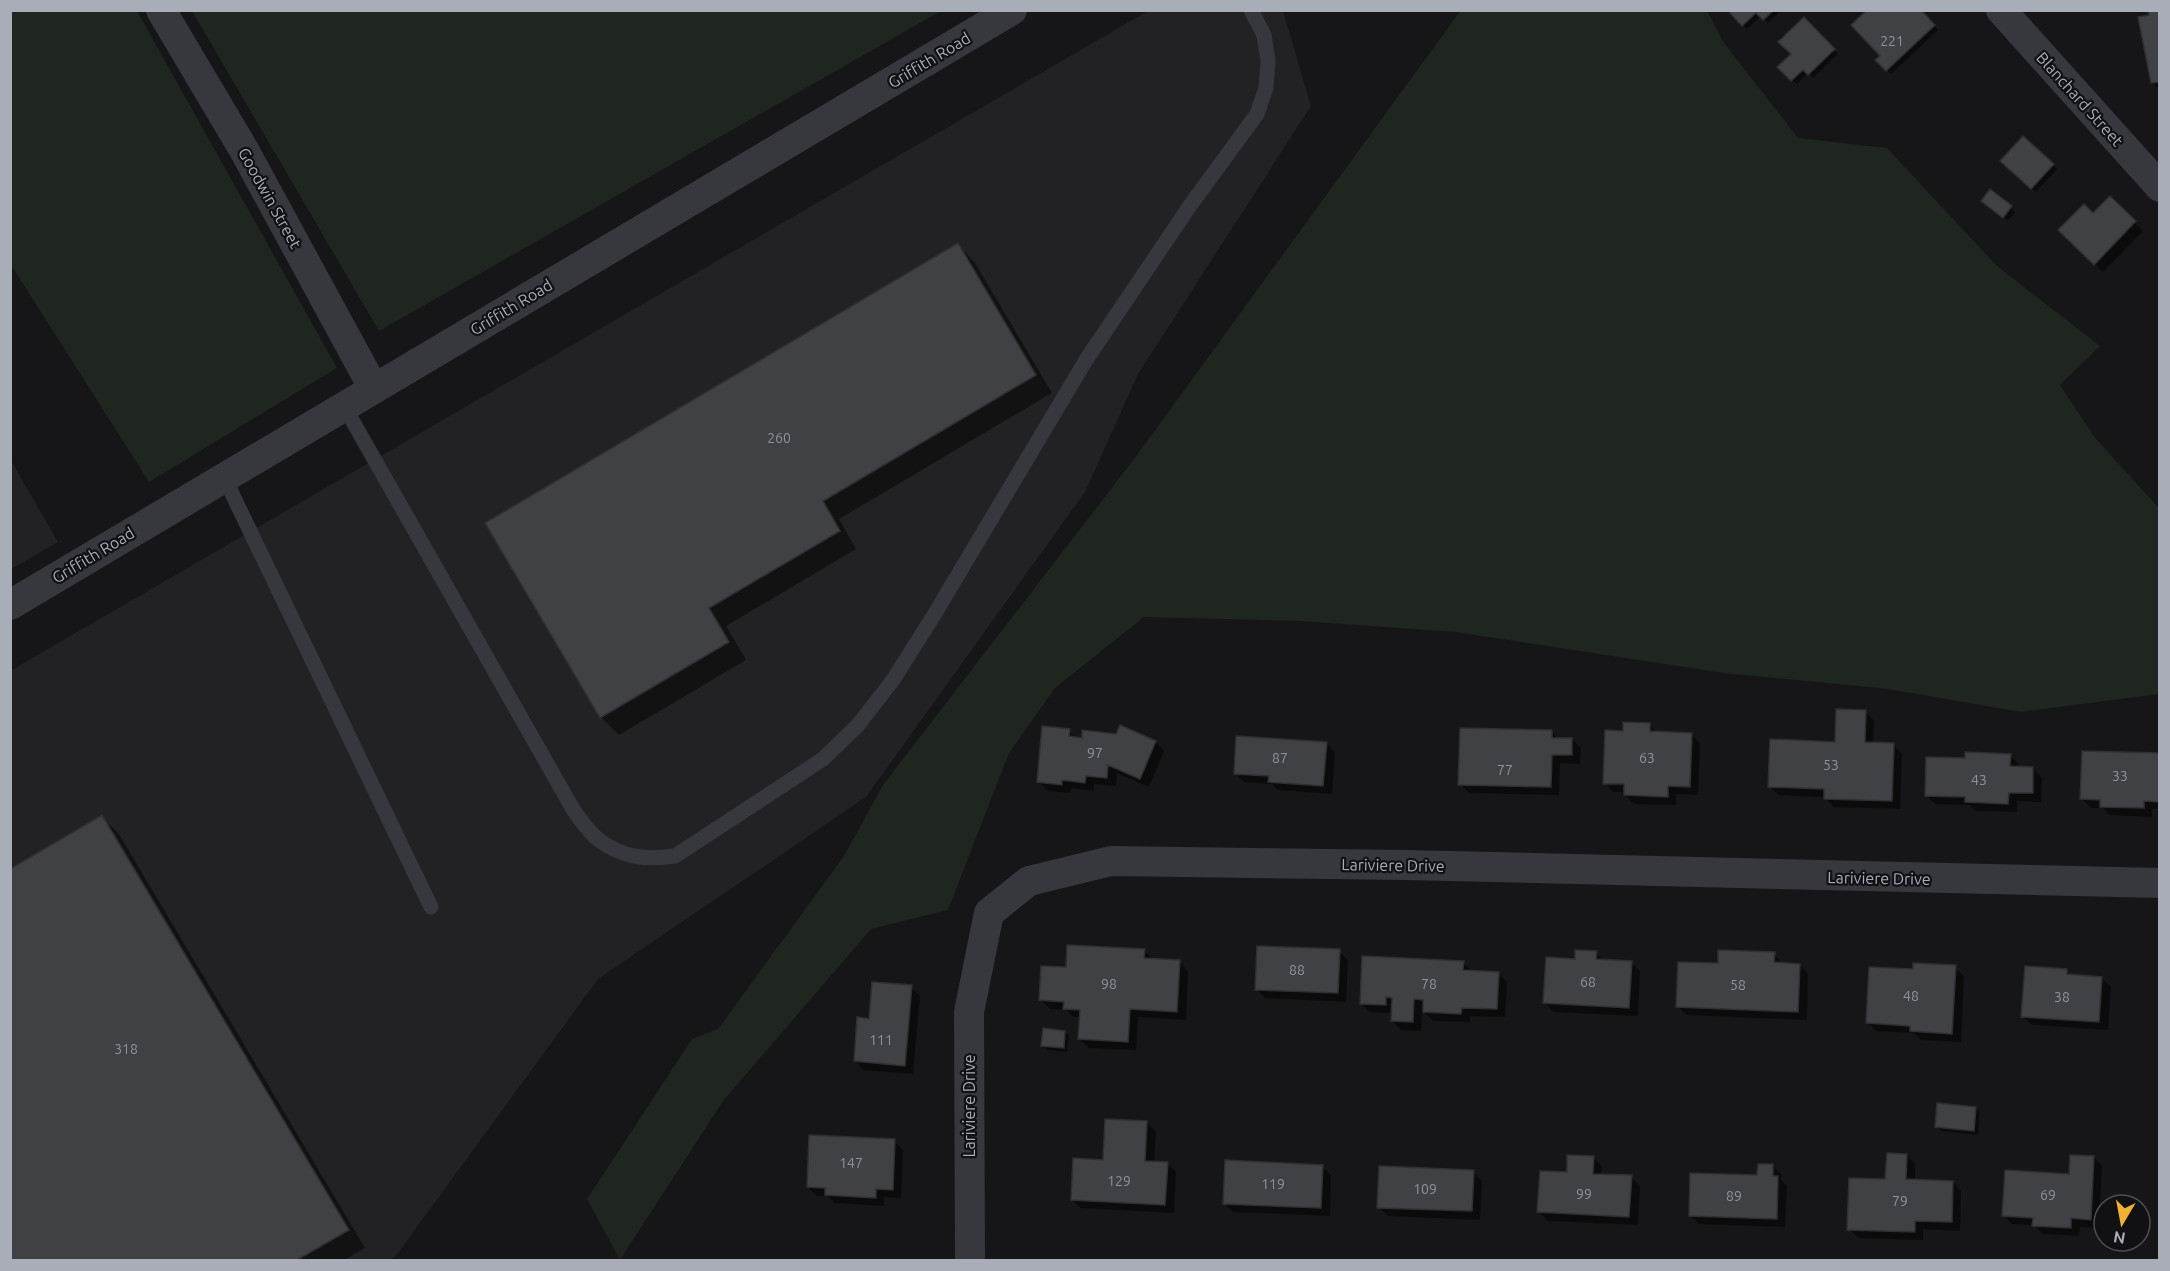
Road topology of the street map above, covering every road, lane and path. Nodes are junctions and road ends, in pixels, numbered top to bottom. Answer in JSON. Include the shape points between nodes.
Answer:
{"nodes":[{"id":1,"x":161,"y":10,"type":"edge"},
{"id":2,"x":1012,"y":10,"type":"edge"},
{"id":3,"x":1251,"y":10,"type":"edge"},
{"id":4,"x":2001,"y":10,"type":"edge"},
{"id":5,"x":2160,"y":187,"type":"edge"},
{"id":6,"x":374,"y":389,"type":"junction"},
{"id":7,"x":344,"y":406,"type":"junction"},
{"id":8,"x":225,"y":477,"type":"junction"},
{"id":9,"x":10,"y":605,"type":"edge"},
{"id":10,"x":2160,"y":883,"type":"edge"},
{"id":11,"x":431,"y":907,"type":"dead end"},
{"id":12,"x":970,"y":1260,"type":"edge"}],
"edges":[{"from":1,"to":6,"type":"street","name":"Goodwin Street","via":[[244,150]]},
{"from":2,"to":6,"type":"street","name":"Griffith Road"},
{"from":3,"to":7,"type":"lane","via":[[1269,61],[1266,88],[1257,114],[1086,360],[893,680],[858,725],[823,759],[675,856],[650,859],[619,852],[597,839],[574,811]]},
{"from":4,"to":5,"type":"street","name":"Blanchard Street"},
{"from":6,"to":7,"type":"street","name":"Griffith Road"},
{"from":7,"to":8,"type":"street","name":"Griffith Road"},
{"from":8,"to":9,"type":"street","name":"Griffith Road"},
{"from":8,"to":11,"type":"lane"},
{"from":10,"to":12,"type":"street","name":"Lariviere Drive","via":[[1111,861],[1029,881],[989,913],[969,1012]]}]}
